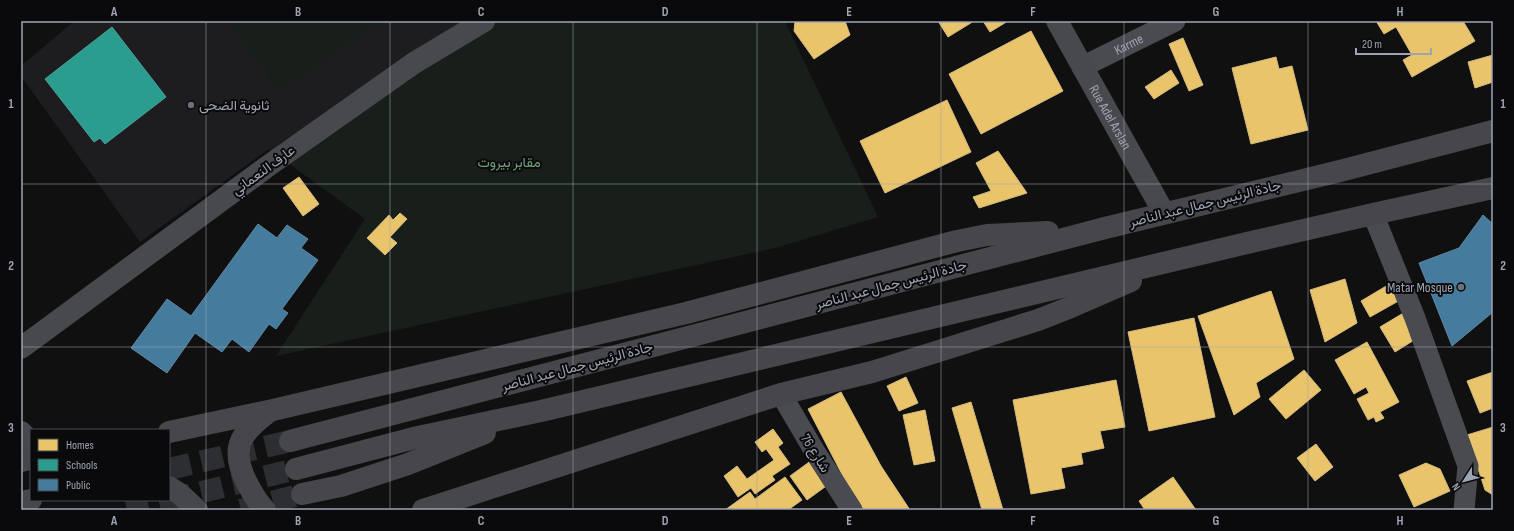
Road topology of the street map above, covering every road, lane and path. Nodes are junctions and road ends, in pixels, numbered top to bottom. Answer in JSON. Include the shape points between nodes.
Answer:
{"nodes":[{"id":1,"x":484,"y":21,"type":"edge"},
{"id":2,"x":1057,"y":21,"type":"edge"},
{"id":3,"x":1175,"y":21,"type":"edge"},
{"id":4,"x":1082,"y":67,"type":"junction"},
{"id":5,"x":1493,"y":131,"type":"edge"},
{"id":6,"x":1493,"y":188,"type":"edge"},
{"id":7,"x":1164,"y":213,"type":"junction"},
{"id":8,"x":1373,"y":214,"type":"junction"},
{"id":9,"x":1105,"y":228,"type":"junction"},
{"id":10,"x":1184,"y":258,"type":"junction"},
{"id":11,"x":47,"y":328,"type":"junction"},
{"id":12,"x":21,"y":348,"type":"edge"},
{"id":13,"x":21,"y":361,"type":"edge"},
{"id":14,"x":781,"y":394,"type":"junction"},
{"id":15,"x":273,"y":410,"type":"junction"},
{"id":16,"x":541,"y":411,"type":"junction"},
{"id":17,"x":21,"y":432,"type":"edge"},
{"id":18,"x":170,"y":432,"type":"edge"},
{"id":19,"x":30,"y":441,"type":"edge"},
{"id":20,"x":290,"y":441,"type":"tunnel mouth"},
{"id":21,"x":296,"y":469,"type":"tunnel mouth"},
{"id":22,"x":170,"y":488,"type":"edge"},
{"id":23,"x":302,"y":494,"type":"tunnel mouth"},
{"id":24,"x":197,"y":510,"type":"edge"},
{"id":25,"x":265,"y":510,"type":"edge"},
{"id":26,"x":423,"y":510,"type":"edge"},
{"id":27,"x":852,"y":510,"type":"edge"},
{"id":28,"x":1464,"y":510,"type":"edge"}],
"edges":[{"from":1,"to":11,"type":"street","name":"عارف النعماني","via":[[414,63]]},
{"from":2,"to":4,"type":"street","name":"Rue Adel Arslan"},
{"from":3,"to":4,"type":"street","name":"Karme"},
{"from":4,"to":7,"type":"street","name":"Rue Adel Arslan"},
{"from":5,"to":7,"type":"highway","name":"جادة الرئيس جمال عبد الناصر"},
{"from":6,"to":8,"type":"highway"},
{"from":7,"to":9,"type":"highway","name":"جادة الرئيس جمال عبد الناصر"},
{"from":8,"to":10,"type":"highway"},
{"from":8,"to":28,"type":"street","via":[[1415,318],[1468,466]]},
{"from":9,"to":15,"type":"highway","via":[[987,235],[957,241],[686,313]]},
{"from":9,"to":20,"type":"highway","name":"جادة الرئيس جمال عبد الناصر"},
{"from":10,"to":14,"type":"highway","via":[[1038,320],[872,372]]},
{"from":10,"to":16,"type":"highway"},
{"from":11,"to":12,"type":"street","name":"عارف النعماني"},
{"from":11,"to":13,"type":"street","name":"عارف النعماني"},
{"from":14,"to":26,"type":"highway"},
{"from":14,"to":27,"type":"street","name":"شارع 76"},
{"from":15,"to":18,"type":"highway"},
{"from":15,"to":25,"type":"highway","via":[[248,430],[238,453],[240,468],[247,483]]},
{"from":16,"to":21,"type":"highway","via":[[418,437]]},
{"from":16,"to":23,"type":"highway","via":[[408,464],[341,486]]},
{"from":17,"to":19,"type":"street"},
{"from":22,"to":24,"type":"main road"}]}
